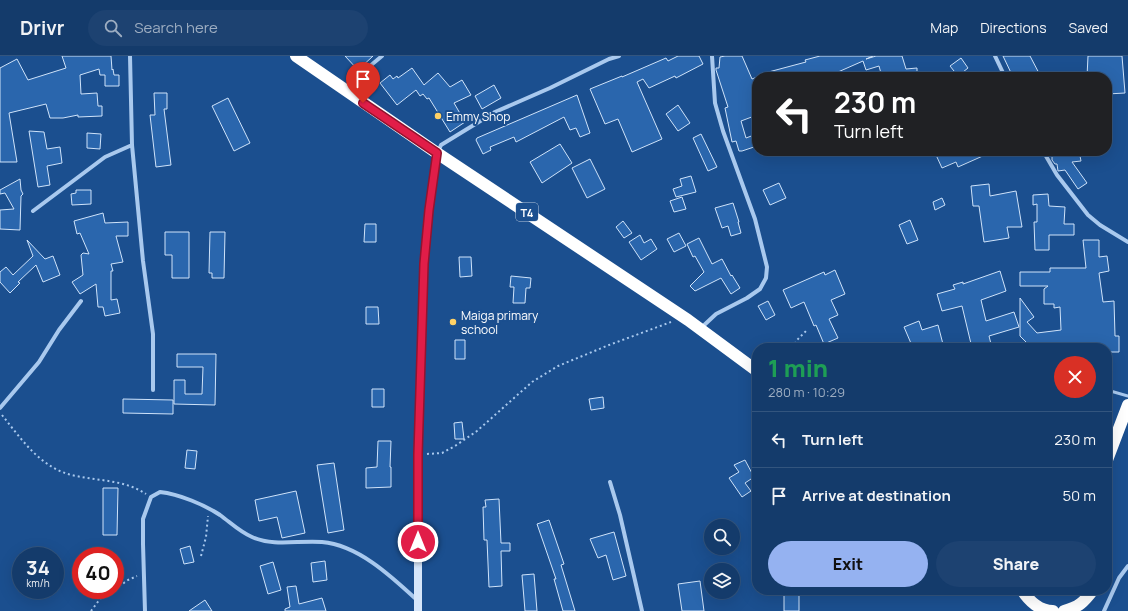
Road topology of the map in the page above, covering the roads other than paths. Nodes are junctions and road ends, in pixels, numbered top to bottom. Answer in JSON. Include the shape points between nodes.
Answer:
{"nodes":[{"id":1,"x":130,"y":56,"type":"edge"},
{"id":2,"x":296,"y":56,"type":"edge"},
{"id":3,"x":382,"y":56,"type":"edge"},
{"id":4,"x":619,"y":56,"type":"edge"},
{"id":5,"x":712,"y":56,"type":"edge"},
{"id":6,"x":995,"y":56,"type":"edge"},
{"id":7,"x":1003,"y":72,"type":"edge"},
{"id":8,"x":351,"y":94,"type":"junction"},
{"id":9,"x":132,"y":145,"type":"junction"},
{"id":10,"x":437,"y":153,"type":"junction"},
{"id":11,"x":1046,"y":156,"type":"edge"},
{"id":12,"x":33,"y":211,"type":"dead end"},
{"id":13,"x":1128,"y":242,"type":"edge"},
{"id":14,"x":81,"y":301,"type":"dead end"},
{"id":15,"x":701,"y":328,"type":"junction"},
{"id":16,"x":752,"y":367,"type":"edge"},
{"id":17,"x":153,"y":390,"type":"dead end"},
{"id":18,"x":1112,"y":391,"type":"edge"},
{"id":19,"x":1128,"y":396,"type":"edge"},
{"id":20,"x":1128,"y":405,"type":"edge"},
{"id":21,"x":0,"y":408,"type":"edge"},
{"id":22,"x":1112,"y":447,"type":"edge"},
{"id":23,"x":610,"y":482,"type":"dead end"},
{"id":24,"x":1128,"y":566,"type":"edge"},
{"id":25,"x":1112,"y":592,"type":"edge"},
{"id":26,"x":1025,"y":595,"type":"edge"},
{"id":27,"x":1089,"y":595,"type":"edge"},
{"id":28,"x":1111,"y":595,"type":"edge"},
{"id":29,"x":418,"y":600,"type":"junction"},
{"id":30,"x":145,"y":611,"type":"edge"},
{"id":31,"x":418,"y":611,"type":"edge"},
{"id":32,"x":642,"y":611,"type":"edge"},
{"id":33,"x":1053,"y":611,"type":"edge"},
{"id":34,"x":1064,"y":611,"type":"edge"},
{"id":35,"x":1104,"y":611,"type":"edge"}],
"edges":[{"from":1,"to":9,"type":"street"},
{"from":2,"to":8,"type":"highway","number":"T4"},
{"from":3,"to":8,"type":"street","via":[[370,66]]},
{"from":4,"to":10,"type":"street","via":[[495,112],[441,145]]},
{"from":5,"to":15,"type":"street","via":[[715,103],[755,218],[767,267],[766,278],[760,289],[716,314]]},
{"from":6,"to":7,"type":"street"},
{"from":8,"to":10,"type":"highway","number":"T4"},
{"from":9,"to":12,"type":"street","via":[[105,157]]},
{"from":9,"to":17,"type":"street","via":[[141,249],[153,334]]},
{"from":10,"to":15,"type":"highway","number":"T4"},
{"from":10,"to":29,"type":"street","via":[[424,264],[418,454]]},
{"from":11,"to":13,"type":"street","via":[[1057,175],[1088,215],[1100,226]]},
{"from":14,"to":21,"type":"street","via":[[58,330],[39,362]]},
{"from":15,"to":16,"type":"highway","number":"T4"},
{"from":18,"to":19,"type":"lane"},
{"from":20,"to":22,"type":"highway"},
{"from":23,"to":32,"type":"street"},
{"from":24,"to":25,"type":"street","via":[[1118,578]]},
{"from":26,"to":33,"type":"highway","via":[[1038,606]]},
{"from":27,"to":34,"type":"highway","via":[[1075,608]]},
{"from":28,"to":35,"type":"street"},
{"from":29,"to":30,"type":"street","via":[[373,563],[339,545],[322,542],[265,542],[237,529],[219,514],[179,496],[160,492],[151,497],[143,519]]},
{"from":29,"to":31,"type":"street"}]}
